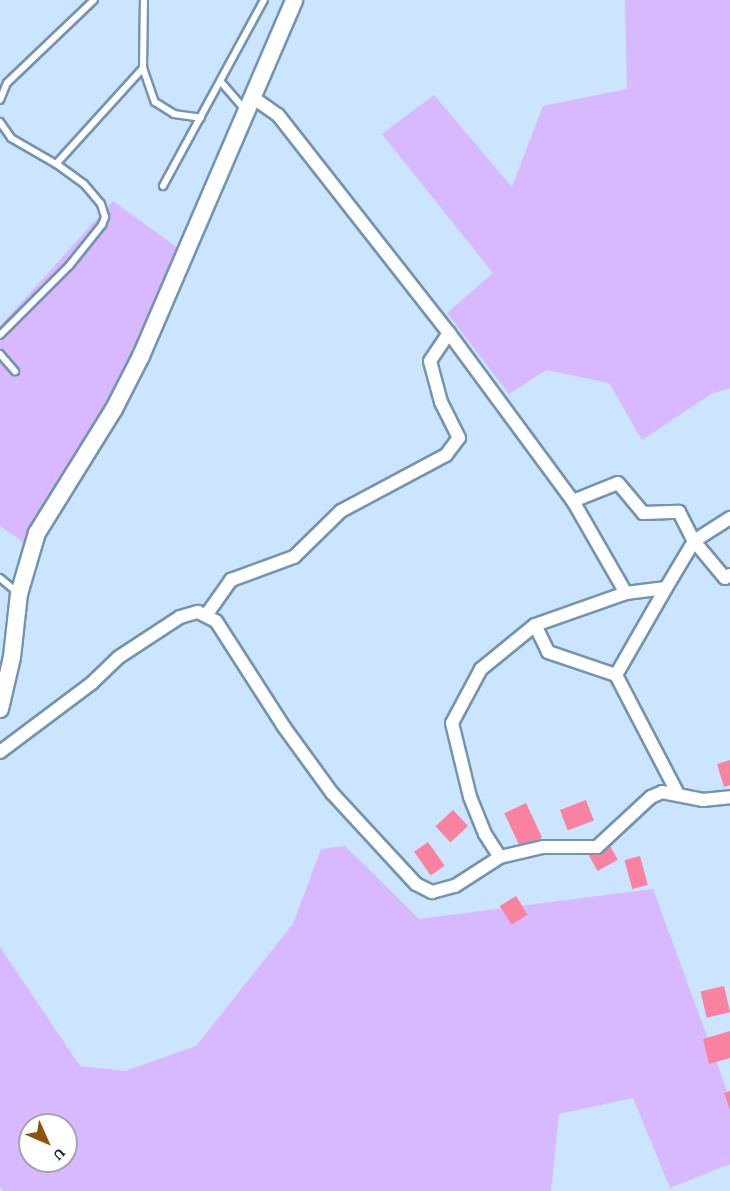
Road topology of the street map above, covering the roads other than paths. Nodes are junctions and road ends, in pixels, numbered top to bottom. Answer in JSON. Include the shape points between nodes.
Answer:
{"nodes":[{"id":1,"x":94,"y":0,"type":"edge"},
{"id":2,"x":144,"y":0,"type":"edge"},
{"id":3,"x":264,"y":0,"type":"edge"},
{"id":4,"x":294,"y":0,"type":"edge"},
{"id":5,"x":143,"y":68,"type":"junction"},
{"id":6,"x":221,"y":82,"type":"junction"},
{"id":7,"x":0,"y":100,"type":"edge"},
{"id":8,"x":252,"y":106,"type":"junction"},
{"id":9,"x":201,"y":118,"type":"junction"},
{"id":10,"x":0,"y":122,"type":"edge"},
{"id":11,"x":57,"y":164,"type":"junction"},
{"id":12,"x":163,"y":186,"type":"dead end"},
{"id":13,"x":449,"y":333,"type":"junction"},
{"id":14,"x":0,"y":336,"type":"edge"},
{"id":15,"x":0,"y":354,"type":"edge"},
{"id":16,"x":15,"y":371,"type":"dead end"},
{"id":17,"x":573,"y":501,"type":"junction"},
{"id":18,"x":730,"y":518,"type":"edge"},
{"id":19,"x":694,"y":541,"type":"junction"},
{"id":20,"x":730,"y":575,"type":"edge"},
{"id":21,"x":0,"y":578,"type":"edge"},
{"id":22,"x":666,"y":588,"type":"junction"},
{"id":23,"x":626,"y":593,"type":"junction"},
{"id":24,"x":19,"y":594,"type":"junction"},
{"id":25,"x":207,"y":614,"type":"junction"},
{"id":26,"x":535,"y":625,"type":"junction"},
{"id":27,"x":616,"y":675,"type":"junction"},
{"id":28,"x":0,"y":709,"type":"edge"},
{"id":29,"x":0,"y":752,"type":"edge"},
{"id":30,"x":677,"y":792,"type":"junction"},
{"id":31,"x":730,"y":797,"type":"edge"},
{"id":32,"x":500,"y":857,"type":"junction"}],
"edges":[{"from":1,"to":7,"type":"lane","via":[[7,83]]},
{"from":2,"to":5,"type":"lane"},
{"from":3,"to":6,"type":"lane"},
{"from":4,"to":8,"type":"street"},
{"from":5,"to":9,"type":"lane","via":[[155,102],[174,114]]},
{"from":5,"to":11,"type":"lane"},
{"from":6,"to":8,"type":"lane"},
{"from":6,"to":9,"type":"lane"},
{"from":8,"to":13,"type":"street","via":[[278,115]]},
{"from":8,"to":24,"type":"street","via":[[141,356],[114,409],[38,533]]},
{"from":9,"to":12,"type":"lane"},
{"from":10,"to":11,"type":"lane","via":[[11,138]]},
{"from":11,"to":14,"type":"lane","via":[[84,184],[101,204],[105,217],[69,266]]},
{"from":13,"to":17,"type":"street"},
{"from":13,"to":25,"type":"street","via":[[430,361],[441,402],[459,438],[446,455],[341,511],[294,557],[231,580]]},
{"from":15,"to":16,"type":"lane"},
{"from":17,"to":19,"type":"street","via":[[618,483],[643,513],[680,512]]},
{"from":17,"to":23,"type":"street"},
{"from":18,"to":19,"type":"street"},
{"from":19,"to":20,"type":"street","via":[[724,578]]},
{"from":19,"to":22,"type":"street"},
{"from":21,"to":24,"type":"lane"},
{"from":22,"to":23,"type":"street"},
{"from":22,"to":27,"type":"street"},
{"from":23,"to":26,"type":"street"},
{"from":24,"to":28,"type":"street","via":[[12,657]]},
{"from":25,"to":29,"type":"street","via":[[180,617],[119,657],[92,683]]},
{"from":25,"to":32,"type":"street","via":[[216,621],[332,793],[416,884],[432,892],[455,886]]},
{"from":26,"to":27,"type":"street","via":[[548,652]]},
{"from":26,"to":32,"type":"street","via":[[481,669],[452,723],[470,797],[485,834]]},
{"from":27,"to":30,"type":"street"},
{"from":30,"to":31,"type":"street","via":[[703,800]]},
{"from":30,"to":32,"type":"street","via":[[651,797],[597,847],[543,848]]}]}
